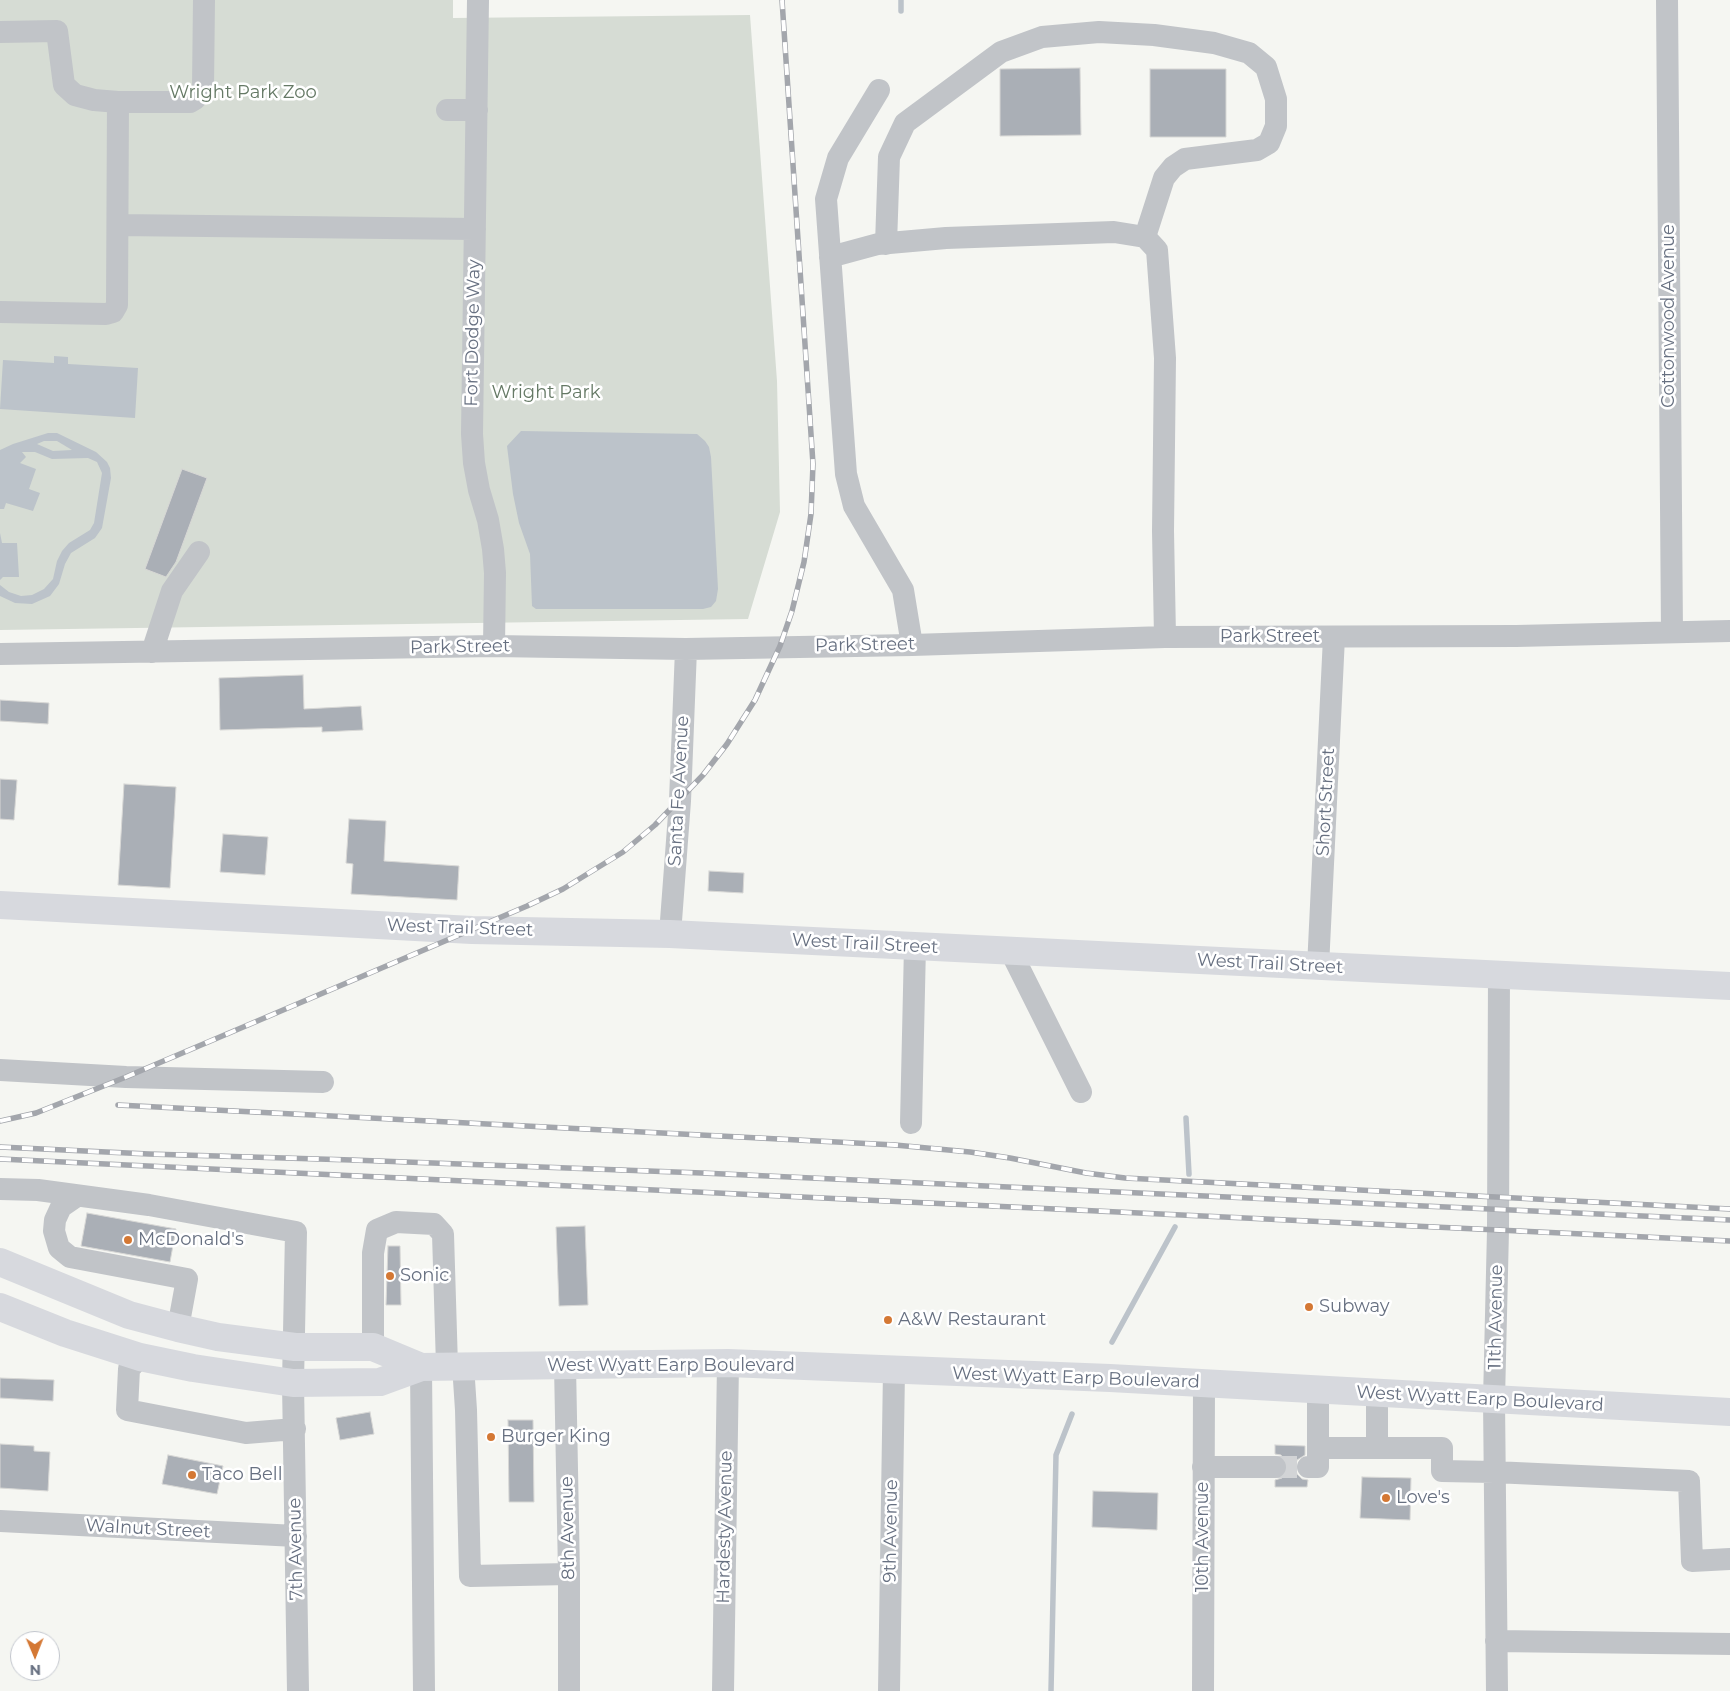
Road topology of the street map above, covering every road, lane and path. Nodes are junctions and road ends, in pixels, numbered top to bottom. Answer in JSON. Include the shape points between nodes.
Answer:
{"nodes":[{"id":1,"x":204,"y":0,"type":"edge"},
{"id":2,"x":1667,"y":0,"type":"edge"},
{"id":3,"x":478,"y":9,"type":"edge"},
{"id":4,"x":0,"y":32,"type":"edge"},
{"id":5,"x":879,"y":90,"type":"dead end"},
{"id":6,"x":118,"y":102,"type":"junction"},
{"id":7,"x":447,"y":110,"type":"dead end"},
{"id":8,"x":477,"y":110,"type":"junction"},
{"id":9,"x":118,"y":225,"type":"junction"},
{"id":10,"x":475,"y":229,"type":"junction"},
{"id":11,"x":1145,"y":237,"type":"junction"},
{"id":12,"x":886,"y":244,"type":"junction"},
{"id":13,"x":830,"y":257,"type":"junction"},
{"id":14,"x":0,"y":312,"type":"edge"},
{"id":15,"x":198,"y":552,"type":"dead end"},
{"id":16,"x":1730,"y":631,"type":"edge"},
{"id":17,"x":1672,"y":632,"type":"junction"},
{"id":18,"x":1165,"y":637,"type":"junction"},
{"id":19,"x":1334,"y":637,"type":"junction"},
{"id":20,"x":912,"y":645,"type":"junction"},
{"id":21,"x":494,"y":646,"type":"junction"},
{"id":22,"x":686,"y":649,"type":"junction"},
{"id":23,"x":152,"y":652,"type":"junction"},
{"id":24,"x":0,"y":654,"type":"edge"},
{"id":25,"x":0,"y":904,"type":"edge"},
{"id":26,"x":670,"y":934,"type":"junction"},
{"id":27,"x":915,"y":946,"type":"junction"},
{"id":28,"x":1011,"y":952,"type":"junction"},
{"id":29,"x":1318,"y":967,"type":"junction"},
{"id":30,"x":1499,"y":974,"type":"junction"},
{"id":31,"x":1730,"y":986,"type":"edge"},
{"id":32,"x":0,"y":1070,"type":"edge"},
{"id":33,"x":323,"y":1082,"type":"dead end"},
{"id":34,"x":1081,"y":1092,"type":"dead end"},
{"id":35,"x":911,"y":1123,"type":"dead end"},
{"id":36,"x":0,"y":1189,"type":"edge"},
{"id":37,"x":77,"y":1196,"type":"junction"},
{"id":38,"x":0,"y":1262,"type":"edge"},
{"id":39,"x":0,"y":1307,"type":"edge"},
{"id":40,"x":178,"y":1328,"type":"junction"},
{"id":41,"x":295,"y":1347,"type":"junction"},
{"id":42,"x":373,"y":1347,"type":"junction"},
{"id":43,"x":140,"y":1357,"type":"junction"},
{"id":44,"x":728,"y":1364,"type":"junction"},
{"id":45,"x":565,"y":1365,"type":"junction"},
{"id":46,"x":455,"y":1366,"type":"junction"},
{"id":47,"x":421,"y":1367,"type":"junction"},
{"id":48,"x":894,"y":1370,"type":"junction"},
{"id":49,"x":293,"y":1383,"type":"junction"},
{"id":50,"x":1204,"y":1383,"type":"junction"},
{"id":51,"x":1318,"y":1390,"type":"junction"},
{"id":52,"x":1377,"y":1393,"type":"junction"},
{"id":53,"x":1494,"y":1400,"type":"junction"},
{"id":54,"x":1730,"y":1412,"type":"edge"},
{"id":55,"x":295,"y":1429,"type":"junction"},
{"id":56,"x":1377,"y":1448,"type":"junction"},
{"id":57,"x":1203,"y":1467,"type":"junction"},
{"id":58,"x":1275,"y":1467,"type":"tunnel mouth"},
{"id":59,"x":1494,"y":1472,"type":"junction"},
{"id":60,"x":0,"y":1521,"type":"edge"},
{"id":61,"x":296,"y":1536,"type":"junction"},
{"id":62,"x":1730,"y":1559,"type":"edge"},
{"id":63,"x":569,"y":1574,"type":"junction"},
{"id":64,"x":1496,"y":1641,"type":"junction"},
{"id":65,"x":1730,"y":1644,"type":"edge"},
{"id":66,"x":298,"y":1691,"type":"edge"},
{"id":67,"x":424,"y":1691,"type":"edge"},
{"id":68,"x":569,"y":1691,"type":"edge"},
{"id":69,"x":723,"y":1691,"type":"edge"},
{"id":70,"x":889,"y":1691,"type":"edge"},
{"id":71,"x":1203,"y":1691,"type":"edge"},
{"id":72,"x":1496,"y":1691,"type":"edge"}],
"edges":[{"from":1,"to":6,"type":"street","via":[[203,87],[200,94],[190,102]]},
{"from":2,"to":17,"type":"street","name":"Cottonwood Avenue"},
{"from":3,"to":8,"type":"street","name":"Fort Dodge Way"},
{"from":4,"to":6,"type":"street","via":[[57,31],[64,84],[75,95]]},
{"from":5,"to":13,"type":"street","via":[[838,158],[826,199]]},
{"from":6,"to":9,"type":"street"},
{"from":7,"to":8,"type":"street"},
{"from":8,"to":10,"type":"street","name":"Fort Dodge Way"},
{"from":9,"to":10,"type":"street"},
{"from":9,"to":14,"type":"street","via":[[117,305],[113,312]]},
{"from":10,"to":21,"type":"street","name":"Fort Dodge Way","via":[[472,434],[477,481],[494,557]]},
{"from":11,"to":12,"type":"street","via":[[1114,232],[946,238]]},
{"from":11,"to":12,"type":"street","via":[[1164,178],[1173,167],[1185,159],[1257,150],[1269,144],[1276,126],[1276,100],[1266,67],[1249,53],[1214,43],[1099,32],[1042,37],[1001,52],[905,123],[889,157]]},
{"from":11,"to":18,"type":"street","via":[[1157,250],[1165,358]]},
{"from":12,"to":13,"type":"street"},
{"from":13,"to":20,"type":"street","via":[[846,474],[854,506],[903,590]]},
{"from":15,"to":23,"type":"street","via":[[172,591]]},
{"from":16,"to":17,"type":"street","name":"Park Street"},
{"from":17,"to":19,"type":"street","name":"Park Street"},
{"from":18,"to":19,"type":"street","name":"Park Street"},
{"from":18,"to":20,"type":"street","name":"Park Street"},
{"from":19,"to":29,"type":"street","name":"Short Street"},
{"from":20,"to":22,"type":"street","name":"Park Street"},
{"from":21,"to":22,"type":"street","name":"Park Street"},
{"from":21,"to":23,"type":"street","name":"Park Street"},
{"from":22,"to":26,"type":"street","name":"Santa Fe Avenue","via":[[680,801]]},
{"from":23,"to":24,"type":"street","name":"Park Street"},
{"from":25,"to":26,"type":"main road","name":"West Trail Street","via":[[472,930]]},
{"from":26,"to":27,"type":"main road","name":"West Trail Street"},
{"from":27,"to":28,"type":"main road","name":"West Trail Street"},
{"from":27,"to":35,"type":"street"},
{"from":28,"to":29,"type":"main road","name":"West Trail Street"},
{"from":28,"to":34,"type":"street"},
{"from":29,"to":30,"type":"main road","name":"West Trail Street"},
{"from":30,"to":31,"type":"main road","name":"West Trail Street"},
{"from":30,"to":53,"type":"street","name":"11th Avenue"},
{"from":32,"to":33,"type":"street"},
{"from":36,"to":37,"type":"street"},
{"from":37,"to":40,"type":"street","via":[[61,1207],[55,1220],[54,1231],[59,1248],[70,1257],[187,1279]]},
{"from":37,"to":41,"type":"street","name":"7th Avenue","via":[[149,1205],[296,1232]]},
{"from":38,"to":40,"type":"main road","name":"West Wyatt Earp Boulevard","via":[[130,1315]]},
{"from":39,"to":43,"type":"main road","name":"West Wyatt Earp Boulevard","via":[[65,1333]]},
{"from":40,"to":41,"type":"main road","name":"West Wyatt Earp Boulevard"},
{"from":41,"to":42,"type":"main road","name":"West Wyatt Earp Boulevard"},
{"from":41,"to":49,"type":"street","name":"7th Avenue"},
{"from":42,"to":46,"type":"street","via":[[373,1253],[377,1230],[396,1222],[434,1224],[442,1234]]},
{"from":42,"to":47,"type":"main road","name":"West Wyatt Earp Boulevard"},
{"from":43,"to":49,"type":"main road","name":"West Wyatt Earp Boulevard"},
{"from":43,"to":55,"type":"street","via":[[129,1369],[127,1410],[246,1433]]},
{"from":44,"to":45,"type":"main road","name":"West Wyatt Earp Boulevard"},
{"from":44,"to":48,"type":"main road","name":"West Wyatt Earp Boulevard"},
{"from":44,"to":69,"type":"street","name":"Hardesty Avenue"},
{"from":45,"to":46,"type":"main road","name":"West Wyatt Earp Boulevard"},
{"from":45,"to":63,"type":"street","name":"8th Avenue"},
{"from":46,"to":47,"type":"main road","name":"West Wyatt Earp Boulevard"},
{"from":46,"to":63,"type":"street","via":[[466,1410],[470,1576]]},
{"from":47,"to":49,"type":"main road","name":"West Wyatt Earp Boulevard","via":[[380,1382]]},
{"from":47,"to":67,"type":"street"},
{"from":48,"to":50,"type":"main road","name":"West Wyatt Earp Boulevard"},
{"from":48,"to":70,"type":"street","name":"9th Avenue"},
{"from":49,"to":55,"type":"street","name":"7th Avenue"},
{"from":50,"to":51,"type":"main road","name":"West Wyatt Earp Boulevard"},
{"from":50,"to":57,"type":"street","name":"10th Avenue"},
{"from":51,"to":52,"type":"main road","name":"West Wyatt Earp Boulevard"},
{"from":51,"to":56,"type":"street","via":[[1313,1458]]},
{"from":52,"to":53,"type":"main road","name":"West Wyatt Earp Boulevard"},
{"from":52,"to":56,"type":"street"},
{"from":53,"to":54,"type":"main road","name":"West Wyatt Earp Boulevard"},
{"from":53,"to":59,"type":"street","name":"11th Avenue"},
{"from":55,"to":61,"type":"street","name":"7th Avenue"},
{"from":56,"to":59,"type":"street","via":[[1442,1448],[1442,1471]]},
{"from":57,"to":58,"type":"street"},
{"from":57,"to":71,"type":"street","name":"10th Avenue"},
{"from":59,"to":62,"type":"street","via":[[1689,1481],[1692,1561]]},
{"from":59,"to":64,"type":"street","name":"11th Avenue"},
{"from":60,"to":61,"type":"street","name":"Walnut Street"},
{"from":61,"to":66,"type":"street","name":"7th Avenue"},
{"from":63,"to":68,"type":"street","name":"8th Avenue"},
{"from":64,"to":65,"type":"street"},
{"from":64,"to":72,"type":"street","name":"11th Avenue"}]}
